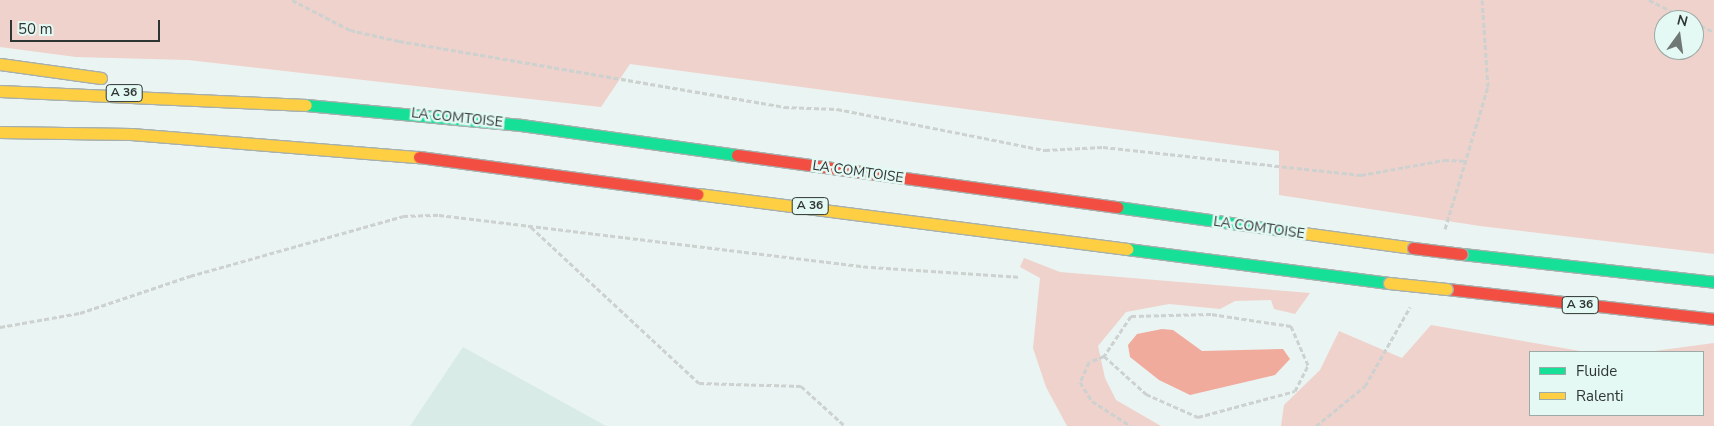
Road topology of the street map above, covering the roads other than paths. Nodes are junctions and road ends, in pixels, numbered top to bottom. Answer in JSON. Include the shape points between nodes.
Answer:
{"nodes":[{"id":1,"x":0,"y":64,"type":"edge"},
{"id":2,"x":119,"y":80,"type":"dead end"},
{"id":3,"x":148,"y":84,"type":"dead end"},
{"id":4,"x":0,"y":92,"type":"edge"},
{"id":5,"x":248,"y":99,"type":"junction"},
{"id":6,"x":0,"y":132,"type":"edge"},
{"id":7,"x":1714,"y":282,"type":"edge"},
{"id":8,"x":1714,"y":319,"type":"edge"}],
"edges":[{"from":1,"to":2,"type":"highway"},
{"from":3,"to":5,"type":"highway"},
{"from":4,"to":5,"type":"highway","name":"LA COMTOISE","number":"A 36"},
{"from":5,"to":7,"type":"highway","name":"LA COMTOISE","number":"A 36","bridge":true,"via":[[620,138],[1413,248]]},
{"from":6,"to":8,"type":"highway","number":"A 36","bridge":true,"via":[[219,139],[412,156],[1389,283]]}]}
